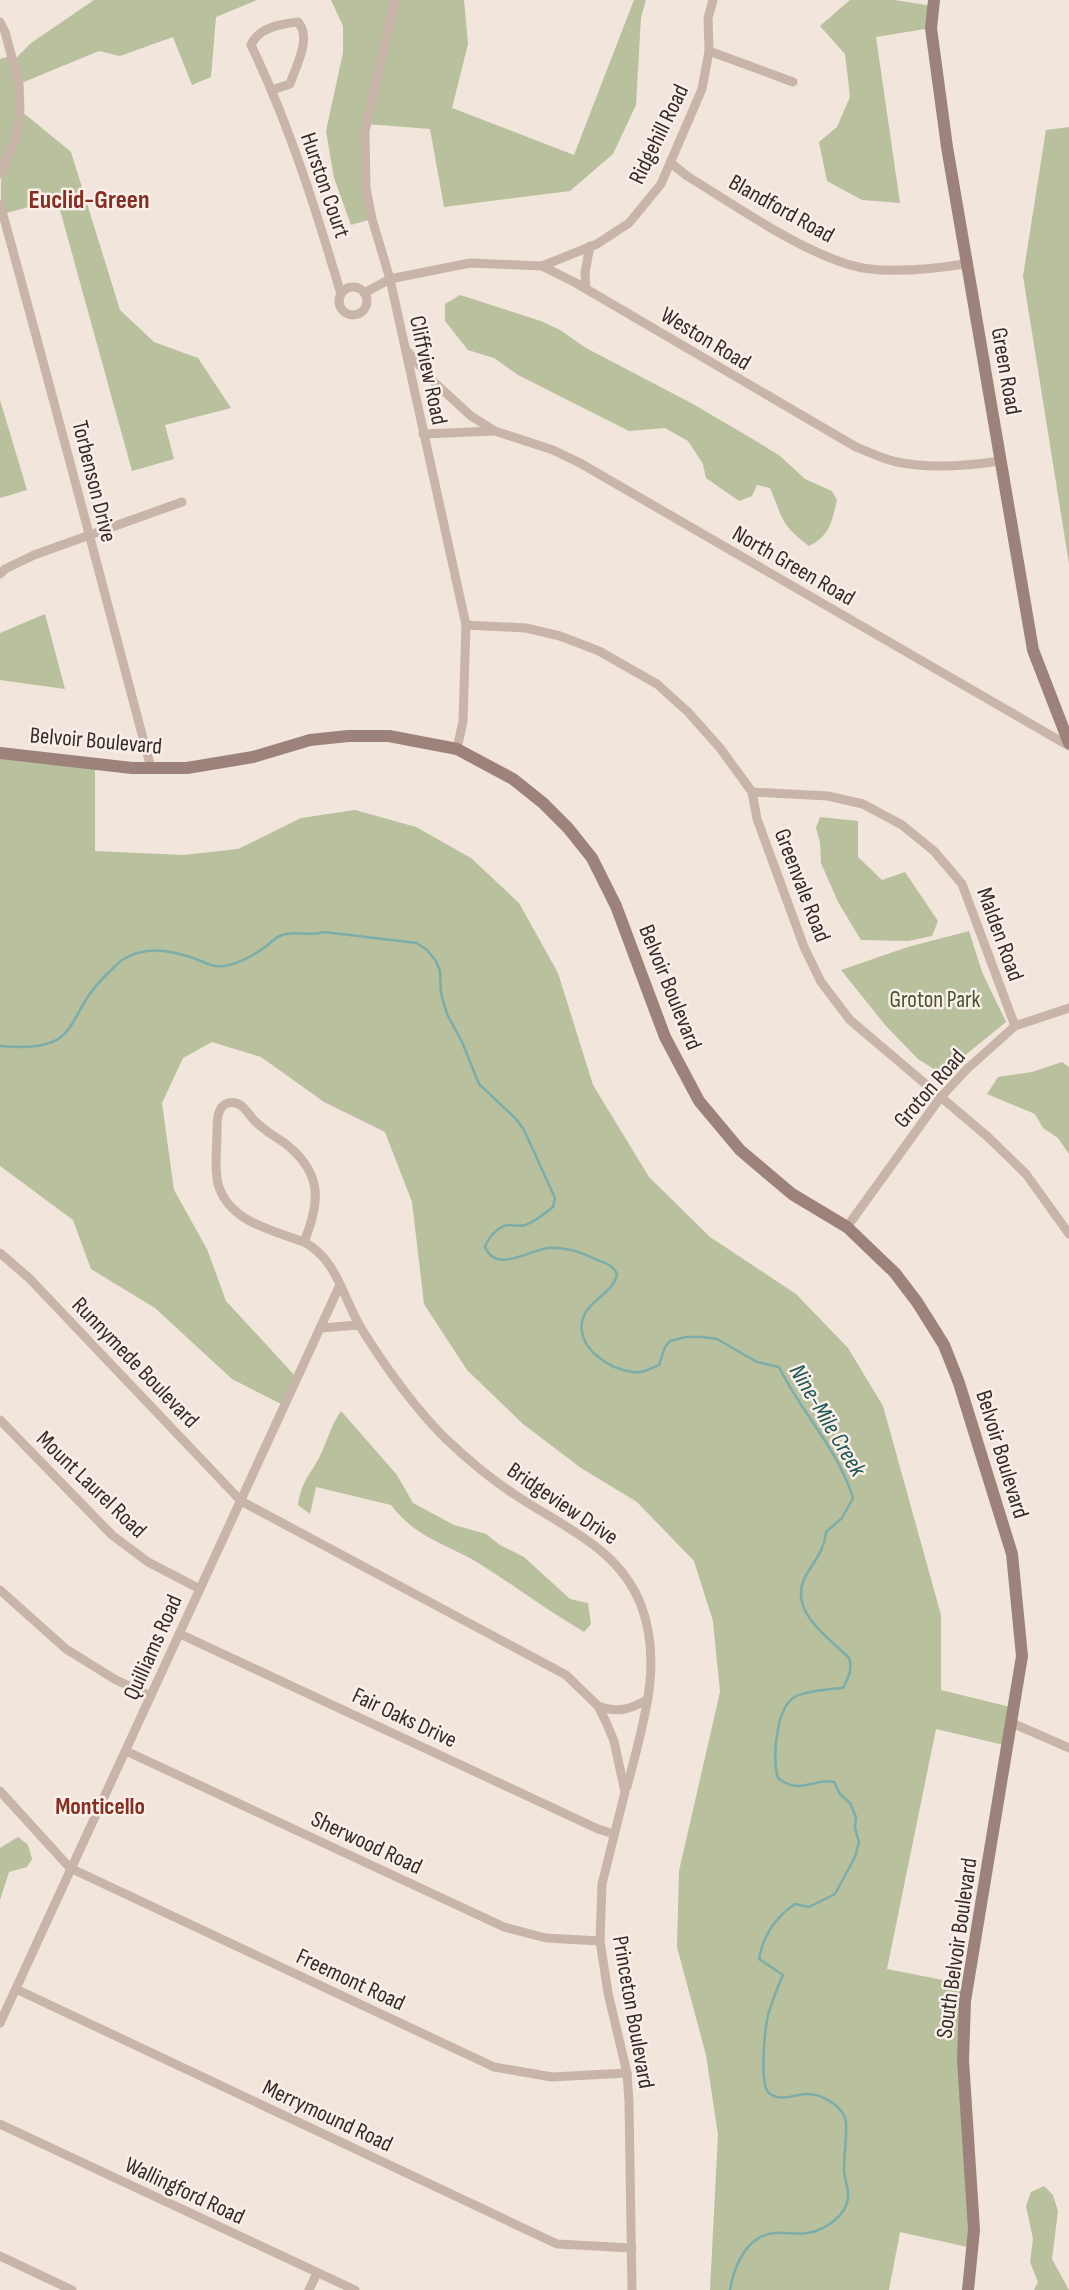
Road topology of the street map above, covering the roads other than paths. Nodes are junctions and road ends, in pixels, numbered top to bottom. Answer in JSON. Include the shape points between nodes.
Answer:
{"nodes":[{"id":1,"x":395,"y":0,"type":"edge"},
{"id":2,"x":713,"y":0,"type":"edge"},
{"id":3,"x":934,"y":0,"type":"edge"},
{"id":4,"x":0,"y":22,"type":"edge"},
{"id":5,"x":709,"y":51,"type":"junction"},
{"id":6,"x":10,"y":56,"type":"junction"},
{"id":7,"x":0,"y":59,"type":"edge"},
{"id":8,"x":793,"y":82,"type":"dead end"},
{"id":9,"x":272,"y":90,"type":"junction"},
{"id":10,"x":671,"y":163,"type":"junction"},
{"id":11,"x":0,"y":174,"type":"edge"},
{"id":12,"x":0,"y":204,"type":"edge"},
{"id":13,"x":590,"y":246,"type":"junction"},
{"id":14,"x":965,"y":264,"type":"junction"},
{"id":15,"x":542,"y":265,"type":"junction"},
{"id":16,"x":390,"y":279,"type":"junction"},
{"id":17,"x":586,"y":289,"type":"junction"},
{"id":18,"x":341,"y":293,"type":"junction"},
{"id":19,"x":364,"y":293,"type":"junction"},
{"id":20,"x":407,"y":351,"type":"junction"},
{"id":21,"x":495,"y":430,"type":"junction"},
{"id":22,"x":423,"y":434,"type":"junction"},
{"id":23,"x":1000,"y":461,"type":"junction"},
{"id":24,"x":182,"y":502,"type":"dead end"},
{"id":25,"x":89,"y":536,"type":"junction"},
{"id":26,"x":0,"y":574,"type":"edge"},
{"id":27,"x":466,"y":625,"type":"junction"},
{"id":28,"x":1069,"y":745,"type":"edge"},
{"id":29,"x":457,"y":749,"type":"junction"},
{"id":30,"x":0,"y":753,"type":"edge"},
{"id":31,"x":151,"y":768,"type":"junction"},
{"id":32,"x":752,"y":792,"type":"junction"},
{"id":33,"x":1069,"y":1008,"type":"edge"},
{"id":34,"x":1014,"y":1027,"type":"junction"},
{"id":35,"x":940,"y":1098,"type":"junction"},
{"id":36,"x":847,"y":1227,"type":"junction"},
{"id":37,"x":1069,"y":1234,"type":"edge"},
{"id":38,"x":304,"y":1242,"type":"junction"},
{"id":39,"x":0,"y":1253,"type":"edge"},
{"id":40,"x":339,"y":1287,"type":"junction"},
{"id":41,"x":359,"y":1325,"type":"junction"},
{"id":42,"x":321,"y":1328,"type":"junction"},
{"id":43,"x":0,"y":1420,"type":"edge"},
{"id":44,"x":241,"y":1501,"type":"junction"},
{"id":45,"x":200,"y":1589,"type":"junction"},
{"id":46,"x":0,"y":1590,"type":"edge"},
{"id":47,"x":180,"y":1634,"type":"junction"},
{"id":48,"x":1022,"y":1656,"type":"joint"},
{"id":49,"x":151,"y":1696,"type":"junction"},
{"id":50,"x":648,"y":1699,"type":"junction"},
{"id":51,"x":598,"y":1706,"type":"junction"},
{"id":52,"x":1012,"y":1723,"type":"junction"},
{"id":53,"x":1069,"y":1748,"type":"edge"},
{"id":54,"x":126,"y":1751,"type":"junction"},
{"id":55,"x":0,"y":1791,"type":"edge"},
{"id":56,"x":625,"y":1792,"type":"junction"},
{"id":57,"x":614,"y":1834,"type":"junction"},
{"id":58,"x":70,"y":1868,"type":"junction"},
{"id":59,"x":600,"y":1941,"type":"junction"},
{"id":60,"x":16,"y":1989,"type":"junction"},
{"id":61,"x":0,"y":2023,"type":"edge"},
{"id":62,"x":626,"y":2073,"type":"junction"},
{"id":63,"x":0,"y":2124,"type":"edge"},
{"id":64,"x":632,"y":2248,"type":"junction"},
{"id":65,"x":0,"y":2256,"type":"edge"},
{"id":66,"x":317,"y":2273,"type":"junction"},
{"id":67,"x":72,"y":2290,"type":"edge"},
{"id":68,"x":309,"y":2290,"type":"edge"},
{"id":69,"x":355,"y":2290,"type":"edge"},
{"id":70,"x":632,"y":2290,"type":"edge"},
{"id":71,"x":968,"y":2290,"type":"edge"}],
"edges":[{"from":1,"to":16,"type":"street","name":"Cliffview Road","via":[[365,131],[366,188]]},
{"from":2,"to":5,"type":"street","name":"Ridgehill Road","via":[[708,18]]},
{"from":3,"to":14,"type":"street","name":"Green Road","via":[[936,68]]},
{"from":4,"to":6,"type":"street"},
{"from":5,"to":8,"type":"street"},
{"from":5,"to":10,"type":"street","name":"Ridgehill Road","via":[[702,89]]},
{"from":6,"to":7,"type":"street"},
{"from":6,"to":11,"type":"street","via":[[19,83],[20,110],[16,138]]},
{"from":9,"to":9,"type":"street","name":"Hurston Court","via":[[290,83],[304,38],[298,22],[273,26],[253,39],[251,45]]},
{"from":9,"to":18,"type":"street","name":"Hurston Court"},
{"from":10,"to":13,"type":"street","name":"Ridgehill Road","via":[[661,184],[629,223]]},
{"from":10,"to":14,"type":"street","name":"Blandford Road","via":[[780,232],[830,257],[863,268],[903,270]]},
{"from":12,"to":25,"type":"street","name":"Torbenson Drive"},
{"from":13,"to":15,"type":"street","name":"Ridgehill Road"},
{"from":13,"to":17,"type":"street"},
{"from":14,"to":23,"type":"street","name":"Green Road"},
{"from":15,"to":16,"type":"street","name":"Weston Road","via":[[470,264]]},
{"from":15,"to":17,"type":"street","name":"Weston Road"},
{"from":16,"to":19,"type":"street","name":"Hurston Court"},
{"from":16,"to":20,"type":"street","name":"Cliffview Road"},
{"from":17,"to":23,"type":"street","name":"Weston Road","via":[[856,447],[895,462],[919,465]]},
{"from":18,"to":19,"type":"street","name":"Hurston Court","via":[[353,288]]},
{"from":18,"to":19,"type":"street","name":"Hurston Court","via":[[340,307],[355,315],[366,307]]},
{"from":20,"to":21,"type":"street","name":"North Green Road","via":[[471,416]]},
{"from":20,"to":22,"type":"street","name":"Cliffview Road"},
{"from":21,"to":22,"type":"street","name":"North Green Road"},
{"from":21,"to":28,"type":"street","name":"North Green Road","via":[[580,463]]},
{"from":22,"to":27,"type":"street","name":"Cliffview Road"},
{"from":23,"to":28,"type":"street","name":"Green Road","via":[[1033,650]]},
{"from":24,"to":25,"type":"street"},
{"from":25,"to":26,"type":"street","via":[[34,555]]},
{"from":25,"to":31,"type":"street","name":"Torbenson Drive"},
{"from":27,"to":29,"type":"street","name":"Cliffview Road","via":[[463,721]]},
{"from":27,"to":32,"type":"street","name":"Greenvale Road","via":[[526,628],[561,636],[647,678],[688,712]]},
{"from":29,"to":31,"type":"street","name":"Belvoir Boulevard","via":[[389,736],[348,736],[310,740],[214,764]]},
{"from":29,"to":36,"type":"street","name":"Belvoir Boulevard","via":[[513,779],[568,828],[592,859],[616,906],[665,1037],[699,1101],[740,1150],[792,1194]]},
{"from":30,"to":31,"type":"street","name":"Belvoir Boulevard"},
{"from":32,"to":34,"type":"street","name":"Malden Road","via":[[828,796],[863,804],[902,825],[934,851],[962,884]]},
{"from":32,"to":35,"type":"street","name":"Greenvale Road","via":[[804,947],[821,982],[850,1020]]},
{"from":33,"to":34,"type":"street","name":"Groton Road"},
{"from":34,"to":35,"type":"street","name":"Groton Road"},
{"from":35,"to":36,"type":"street","name":"Groton Road"},
{"from":35,"to":37,"type":"street","name":"Greenvale Road","via":[[1026,1174]]},
{"from":36,"to":48,"type":"street","name":"Belvoir Boulevard","via":[[895,1273],[944,1345],[1012,1554]]},
{"from":38,"to":38,"type":"street","via":[[316,1206],[308,1168],[242,1106],[223,1105],[217,1121],[216,1172],[226,1201],[254,1223]]},
{"from":38,"to":40,"type":"street","name":"Bridgeview Drive","via":[[327,1259]]},
{"from":39,"to":44,"type":"street","name":"Runnymede Boulevard"},
{"from":40,"to":41,"type":"street","name":"Bridgeview Drive"},
{"from":40,"to":42,"type":"street","name":"Quilliams Road"},
{"from":41,"to":42,"type":"street"},
{"from":41,"to":50,"type":"street","name":"Bridgeview Drive","via":[[390,1373],[446,1438],[494,1480],[599,1547],[616,1563],[631,1584],[647,1622],[652,1668]]},
{"from":42,"to":44,"type":"street","name":"Quilliams Road"},
{"from":43,"to":45,"type":"street","name":"Mount Laurel Road","via":[[112,1535],[148,1562]]},
{"from":44,"to":45,"type":"street","name":"Quilliams Road"},
{"from":44,"to":51,"type":"street","name":"Princeton Boulevard","via":[[566,1675]]},
{"from":45,"to":47,"type":"street","name":"Quilliams Road"},
{"from":46,"to":49,"type":"street","via":[[66,1648]]},
{"from":47,"to":49,"type":"street","name":"Quilliams Road"},
{"from":47,"to":57,"type":"street","name":"Fair Oaks Drive"},
{"from":48,"to":52,"type":"street","name":"South Belvoir Boulevard"},
{"from":49,"to":54,"type":"street","name":"Quilliams Road"},
{"from":50,"to":51,"type":"street","via":[[625,1710]]},
{"from":50,"to":56,"type":"street","name":"Bridgeview Drive"},
{"from":51,"to":56,"type":"street","name":"Princeton Boulevard","via":[[614,1741]]},
{"from":52,"to":53,"type":"street"},
{"from":52,"to":71,"type":"street","name":"South Belvoir Boulevard","via":[[965,2001],[963,2060],[974,2230]]},
{"from":54,"to":58,"type":"street","name":"Quilliams Road"},
{"from":54,"to":59,"type":"street","name":"Sherwood Road","via":[[504,1927],[546,1938]]},
{"from":55,"to":58,"type":"street"},
{"from":56,"to":57,"type":"street","name":"Princeton Boulevard"},
{"from":57,"to":59,"type":"street","name":"Princeton Boulevard","via":[[602,1884]]},
{"from":58,"to":60,"type":"street","name":"Quilliams Road"},
{"from":58,"to":62,"type":"street","name":"Freemont Road","via":[[494,2067],[552,2077]]},
{"from":59,"to":62,"type":"street","name":"Princeton Boulevard"},
{"from":60,"to":61,"type":"street","name":"Quilliams Road"},
{"from":60,"to":64,"type":"street","name":"Merrymound Road","via":[[557,2244]]},
{"from":62,"to":64,"type":"street","name":"Princeton Boulevard"},
{"from":63,"to":66,"type":"street","name":"Wallingford Road"},
{"from":64,"to":70,"type":"street","name":"Princeton Boulevard"},
{"from":65,"to":67,"type":"street"},
{"from":66,"to":68,"type":"street"},
{"from":66,"to":69,"type":"street","name":"Wallingford Road"}]}
